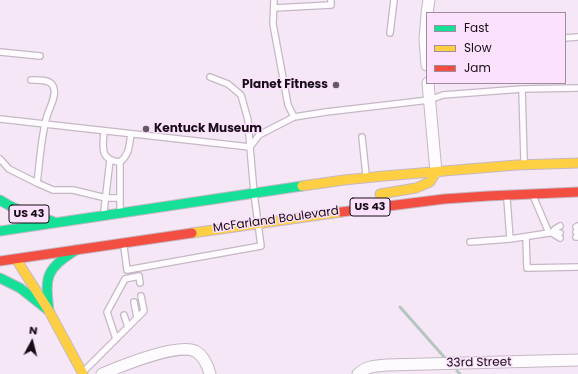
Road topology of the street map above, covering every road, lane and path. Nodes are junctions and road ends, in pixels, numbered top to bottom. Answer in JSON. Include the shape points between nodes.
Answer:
{"nodes":[{"id":1,"x":274,"y":0,"type":"edge"},
{"id":2,"x":331,"y":0,"type":"edge"},
{"id":3,"x":394,"y":0,"type":"edge"},
{"id":4,"x":429,"y":0,"type":"edge"},
{"id":5,"x":274,"y":8,"type":"junction"},
{"id":6,"x":427,"y":12,"type":"edge"},
{"id":7,"x":390,"y":33,"type":"dead end"},
{"id":8,"x":578,"y":37,"type":"edge"},
{"id":9,"x":566,"y":38,"type":"edge"},
{"id":10,"x":0,"y":52,"type":"edge"},
{"id":11,"x":40,"y":56,"type":"dead end"},
{"id":12,"x":210,"y":77,"type":"dead end"},
{"id":13,"x":31,"y":80,"type":"dead end"},
{"id":14,"x":428,"y":84,"type":"edge"},
{"id":15,"x":530,"y":86,"type":"edge"},
{"id":16,"x":578,"y":88,"type":"edge"},
{"id":17,"x":522,"y":89,"type":"junction"},
{"id":18,"x":429,"y":100,"type":"junction"},
{"id":19,"x":294,"y":117,"type":"junction"},
{"id":20,"x":0,"y":119,"type":"edge"},
{"id":21,"x":45,"y":124,"type":"junction"},
{"id":22,"x":104,"y":131,"type":"junction"},
{"id":23,"x":130,"y":134,"type":"junction"},
{"id":24,"x":362,"y":137,"type":"dead end"},
{"id":25,"x":250,"y":147,"type":"junction"},
{"id":26,"x":0,"y":159,"type":"edge"},
{"id":27,"x":110,"y":160,"type":"junction"},
{"id":28,"x":120,"y":162,"type":"junction"},
{"id":29,"x":578,"y":163,"type":"edge"},
{"id":30,"x":525,"y":165,"type":"junction"},
{"id":31,"x":436,"y":172,"type":"junction"},
{"id":32,"x":366,"y":178,"type":"junction"},
{"id":33,"x":37,"y":183,"type":"junction"},
{"id":34,"x":578,"y":192,"type":"edge"},
{"id":35,"x":254,"y":193,"type":"junction"},
{"id":36,"x":532,"y":194,"type":"junction"},
{"id":37,"x":507,"y":195,"type":"junction"},
{"id":38,"x":370,"y":196,"type":"dead end"},
{"id":39,"x":106,"y":198,"type":"junction"},
{"id":40,"x":120,"y":198,"type":"junction"},
{"id":41,"x":0,"y":200,"type":"edge"},
{"id":42,"x":120,"y":214,"type":"junction"},
{"id":43,"x":103,"y":216,"type":"junction"},
{"id":44,"x":60,"y":223,"type":"junction"},
{"id":45,"x":258,"y":223,"type":"junction"},
{"id":46,"x":560,"y":226,"type":"dead end"},
{"id":47,"x":1,"y":233,"type":"edge"},
{"id":48,"x":551,"y":233,"type":"junction"},
{"id":49,"x":560,"y":236,"type":"dead end"},
{"id":50,"x":526,"y":237,"type":"junction"},
{"id":51,"x":510,"y":240,"type":"junction"},
{"id":52,"x":123,"y":242,"type":"junction"},
{"id":53,"x":470,"y":242,"type":"dead end"},
{"id":54,"x":77,"y":249,"type":"junction"},
{"id":55,"x":14,"y":256,"type":"junction"},
{"id":56,"x":0,"y":261,"type":"edge"},
{"id":57,"x":578,"y":267,"type":"edge"},
{"id":58,"x":127,"y":270,"type":"junction"},
{"id":59,"x":0,"y":278,"type":"edge"},
{"id":60,"x":130,"y":281,"type":"junction"},
{"id":61,"x":140,"y":283,"type":"dead end"},
{"id":62,"x":142,"y":296,"type":"dead end"},
{"id":63,"x":134,"y":302,"type":"dead end"},
{"id":64,"x":49,"y":311,"type":"junction"},
{"id":65,"x":124,"y":315,"type":"dead end"},
{"id":66,"x":137,"y":318,"type":"junction"},
{"id":67,"x":128,"y":327,"type":"junction"},
{"id":68,"x":116,"y":339,"type":"junction"},
{"id":69,"x":578,"y":360,"type":"edge"},
{"id":70,"x":83,"y":373,"type":"edge"},
{"id":71,"x":102,"y":374,"type":"edge"},
{"id":72,"x":210,"y":374,"type":"edge"},
{"id":73,"x":358,"y":374,"type":"edge"}],
"edges":[{"from":1,"to":5,"type":"lane"},
{"from":2,"to":5,"type":"lane","via":[[330,5]]},
{"from":3,"to":7,"type":"lane"},
{"from":4,"to":6,"type":"street"},
{"from":5,"to":19,"type":"lane","via":[[273,24],[288,105]]},
{"from":8,"to":9,"type":"lane"},
{"from":10,"to":11,"type":"lane"},
{"from":12,"to":25,"type":"lane","via":[[228,84],[242,95],[248,120]]},
{"from":13,"to":21,"type":"lane","via":[[46,81],[54,88]]},
{"from":14,"to":18,"type":"street"},
{"from":15,"to":16,"type":"lane"},
{"from":15,"to":17,"type":"lane"},
{"from":17,"to":18,"type":"lane","via":[[443,95]]},
{"from":17,"to":30,"type":"lane"},
{"from":18,"to":19,"type":"lane"},
{"from":18,"to":31,"type":"street"},
{"from":19,"to":25,"type":"lane","via":[[259,135]]},
{"from":20,"to":21,"type":"lane"},
{"from":21,"to":22,"type":"lane"},
{"from":21,"to":33,"type":"lane"},
{"from":22,"to":23,"type":"lane"},
{"from":22,"to":27,"type":"lane","via":[[102,150]]},
{"from":23,"to":25,"type":"lane"},
{"from":23,"to":28,"type":"lane","via":[[129,152]]},
{"from":24,"to":32,"type":"lane"},
{"from":25,"to":35,"type":"lane"},
{"from":26,"to":33,"type":"lane","via":[[10,169]]},
{"from":27,"to":28,"type":"lane"},
{"from":27,"to":39,"type":"lane"},
{"from":28,"to":40,"type":"lane"},
{"from":29,"to":30,"type":"main road","number":"US 43"},
{"from":30,"to":31,"type":"main road","number":"US 43"},
{"from":31,"to":32,"type":"main road","number":"US 43"},
{"from":31,"to":38,"type":"main road","via":[[430,182],[416,188]]},
{"from":32,"to":35,"type":"main road","number":"US 43"},
{"from":33,"to":39,"type":"lane","via":[[53,190],[73,190]]},
{"from":34,"to":36,"type":"main road","name":"McFarland Boulevard","number":"US 43"},
{"from":35,"to":42,"type":"main road","number":"US 43"},
{"from":35,"to":45,"type":"lane"},
{"from":36,"to":37,"type":"main road","name":"McFarland Boulevard","number":"US 43"},
{"from":36,"to":48,"type":"lane"},
{"from":37,"to":45,"type":"main road","name":"McFarland Boulevard","number":"US 43","via":[[347,208]]},
{"from":37,"to":51,"type":"lane"},
{"from":39,"to":40,"type":"lane"},
{"from":39,"to":43,"type":"lane"},
{"from":40,"to":42,"type":"lane"},
{"from":41,"to":44,"type":"main road","number":"US 43","via":[[19,211]]},
{"from":42,"to":43,"type":"main road","number":"US 43"},
{"from":43,"to":44,"type":"main road","number":"US 43"},
{"from":44,"to":47,"type":"main road"},
{"from":45,"to":52,"type":"main road","name":"McFarland Boulevard","number":"US 43"},
{"from":45,"to":58,"type":"lane","via":[[261,246]]},
{"from":46,"to":48,"type":"lane"},
{"from":48,"to":49,"type":"lane"},
{"from":48,"to":50,"type":"lane"},
{"from":50,"to":51,"type":"lane"},
{"from":50,"to":57,"type":"lane","via":[[527,268]]},
{"from":51,"to":53,"type":"lane"},
{"from":52,"to":54,"type":"main road","name":"McFarland Boulevard","number":"US 43"},
{"from":52,"to":58,"type":"lane"},
{"from":54,"to":55,"type":"main road","name":"McFarland Boulevard","number":"US 43"},
{"from":54,"to":64,"type":"main road","via":[[50,270],[47,289]]},
{"from":55,"to":56,"type":"main road","name":"McFarland Boulevard"},
{"from":55,"to":64,"type":"main road"},
{"from":58,"to":60,"type":"lane"},
{"from":59,"to":64,"type":"main road","via":[[24,290]]},
{"from":60,"to":61,"type":"lane","via":[[138,276]]},
{"from":60,"to":68,"type":"lane","via":[[125,279],[107,312]]},
{"from":62,"to":66,"type":"lane","via":[[144,310]]},
{"from":63,"to":66,"type":"lane"},
{"from":64,"to":70,"type":"main road"},
{"from":65,"to":67,"type":"lane"},
{"from":66,"to":67,"type":"lane"},
{"from":67,"to":68,"type":"lane"},
{"from":68,"to":70,"type":"lane"},
{"from":69,"to":73,"type":"street","name":"33rd Street","via":[[387,365],[364,368]]},
{"from":71,"to":72,"type":"street","via":[[161,353],[184,349],[195,351],[204,359]]}]}
